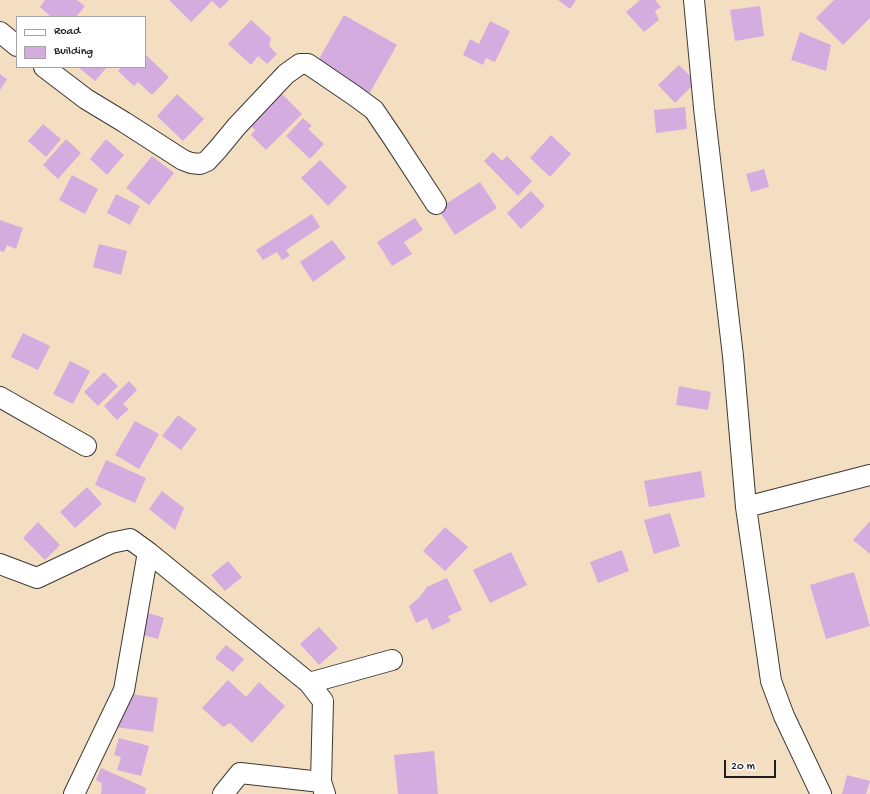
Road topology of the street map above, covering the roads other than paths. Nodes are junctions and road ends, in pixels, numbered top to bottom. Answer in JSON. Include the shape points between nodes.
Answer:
{"nodes":[{"id":1,"x":694,"y":0,"type":"edge"},
{"id":2,"x":0,"y":32,"type":"edge"},
{"id":3,"x":16,"y":45,"type":"edge"},
{"id":4,"x":45,"y":68,"type":"edge"},
{"id":5,"x":436,"y":204,"type":"dead end"},
{"id":6,"x":0,"y":397,"type":"edge"},
{"id":7,"x":86,"y":446,"type":"dead end"},
{"id":8,"x":870,"y":476,"type":"edge"},
{"id":9,"x":746,"y":507,"type":"junction"},
{"id":10,"x":148,"y":552,"type":"junction"},
{"id":11,"x":0,"y":564,"type":"edge"},
{"id":12,"x":392,"y":660,"type":"dead end"},
{"id":13,"x":310,"y":683,"type":"junction"},
{"id":14,"x":323,"y":788,"type":"edge"},
{"id":15,"x":74,"y":794,"type":"edge"},
{"id":16,"x":223,"y":794,"type":"edge"},
{"id":17,"x":821,"y":794,"type":"edge"}],
"edges":[{"from":1,"to":9,"type":"street","via":[[733,356]]},
{"from":2,"to":3,"type":"street"},
{"from":4,"to":5,"type":"street","via":[[86,99],[183,160],[200,164],[207,161],[286,74],[300,64],[308,64],[374,110]]},
{"from":6,"to":7,"type":"street"},
{"from":8,"to":9,"type":"street"},
{"from":9,"to":17,"type":"street","via":[[771,681],[784,716]]},
{"from":10,"to":11,"type":"street","via":[[130,539],[111,544],[37,578]]},
{"from":10,"to":13,"type":"street"},
{"from":10,"to":15,"type":"street","via":[[124,690]]},
{"from":12,"to":13,"type":"street"},
{"from":13,"to":14,"type":"street","via":[[323,701]]},
{"from":14,"to":16,"type":"street","via":[[240,773]]}]}
